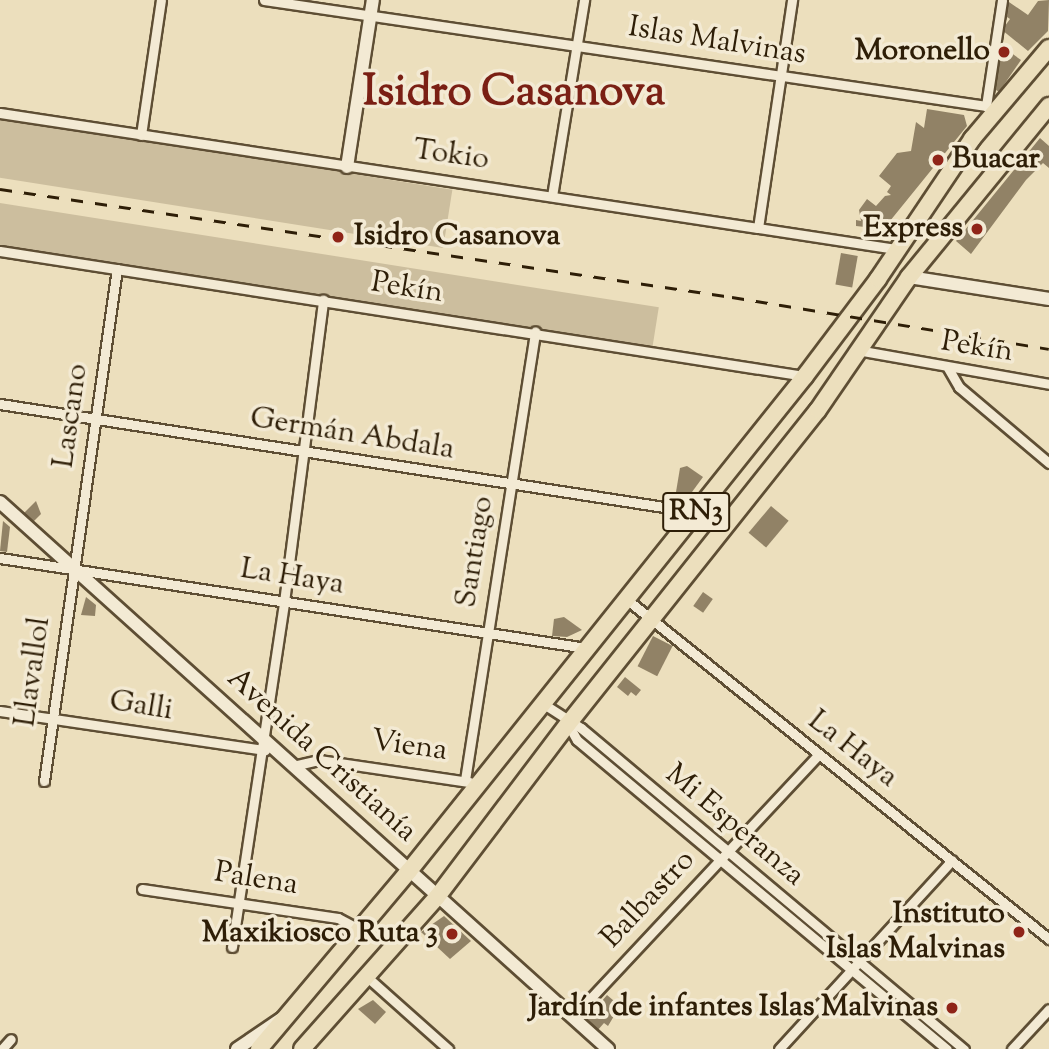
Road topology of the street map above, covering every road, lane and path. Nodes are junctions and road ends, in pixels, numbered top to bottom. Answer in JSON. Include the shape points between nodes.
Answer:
{"nodes":[{"id":1,"x":161,"y":0,"type":"edge"},
{"id":2,"x":264,"y":0,"type":"edge"},
{"id":3,"x":373,"y":0,"type":"edge"},
{"id":4,"x":584,"y":0,"type":"edge"},
{"id":5,"x":792,"y":0,"type":"edge"},
{"id":6,"x":1002,"y":0,"type":"edge"},
{"id":7,"x":370,"y":17,"type":"junction"},
{"id":8,"x":578,"y":45,"type":"junction"},
{"id":9,"x":1049,"y":48,"type":"edge"},
{"id":10,"x":781,"y":77,"type":"junction"},
{"id":11,"x":990,"y":110,"type":"junction"},
{"id":12,"x":0,"y":113,"type":"edge"},
{"id":13,"x":1046,"y":116,"type":"edge"},
{"id":14,"x":141,"y":135,"type":"junction"},
{"id":15,"x":347,"y":167,"type":"junction"},
{"id":16,"x":552,"y":196,"type":"junction"},
{"id":17,"x":758,"y":228,"type":"junction"},
{"id":18,"x":896,"y":249,"type":"junction"},
{"id":19,"x":0,"y":251,"type":"edge"},
{"id":20,"x":117,"y":269,"type":"junction"},
{"id":21,"x":909,"y":276,"type":"junction"},
{"id":22,"x":1049,"y":299,"type":"edge"},
{"id":23,"x":323,"y":300,"type":"junction"},
{"id":24,"x":535,"y":331,"type":"junction"},
{"id":25,"x":857,"y":350,"type":"junction"},
{"id":26,"x":948,"y":368,"type":"junction"},
{"id":27,"x":805,"y":376,"type":"junction"},
{"id":28,"x":1049,"y":384,"type":"edge"},
{"id":29,"x":0,"y":404,"type":"edge"},
{"id":30,"x":97,"y":419,"type":"junction"},
{"id":31,"x":302,"y":453,"type":"junction"},
{"id":32,"x":1049,"y":463,"type":"edge"},
{"id":33,"x":511,"y":485,"type":"junction"},
{"id":34,"x":0,"y":502,"type":"edge"},
{"id":35,"x":696,"y":512,"type":"junction"},
{"id":36,"x":0,"y":558,"type":"edge"},
{"id":37,"x":74,"y":570,"type":"junction"},
{"id":38,"x":625,"y":598,"type":"junction"},
{"id":39,"x":284,"y":602,"type":"junction"},
{"id":40,"x":653,"y":620,"type":"junction"},
{"id":41,"x":488,"y":634,"type":"junction"},
{"id":42,"x":586,"y":648,"type":"junction"},
{"id":43,"x":542,"y":703,"type":"junction"},
{"id":44,"x":0,"y":711,"type":"edge"},
{"id":45,"x":52,"y":718,"type":"junction"},
{"id":46,"x":568,"y":723,"type":"junction"},
{"id":47,"x":267,"y":746,"type":"junction"},
{"id":48,"x":818,"y":755,"type":"junction"},
{"id":49,"x":293,"y":766,"type":"junction"},
{"id":50,"x":44,"y":781,"type":"dead end"},
{"id":51,"x":471,"y":783,"type":"junction"},
{"id":52,"x":727,"y":852,"type":"junction"},
{"id":53,"x":952,"y":860,"type":"junction"},
{"id":54,"x":719,"y":861,"type":"junction"},
{"id":55,"x":409,"y":871,"type":"junction"},
{"id":56,"x":142,"y":889,"type":"dead end"},
{"id":57,"x":437,"y":897,"type":"junction"},
{"id":58,"x":238,"y":902,"type":"junction"},
{"id":59,"x":359,"y":929,"type":"junction"},
{"id":60,"x":1049,"y":939,"type":"edge"},
{"id":61,"x":232,"y":947,"type":"dead end"},
{"id":62,"x":858,"y":962,"type":"junction"},
{"id":63,"x":851,"y":970,"type":"junction"},
{"id":64,"x":366,"y":976,"type":"junction"},
{"id":65,"x":1049,"y":1009,"type":"edge"},
{"id":66,"x":573,"y":1017,"type":"junction"},
{"id":67,"x":282,"y":1019,"type":"junction"},
{"id":68,"x":11,"y":1039,"type":"dead end"},
{"id":69,"x":600,"y":1046,"type":"edge"},
{"id":70,"x":2,"y":1049,"type":"edge"},
{"id":71,"x":237,"y":1049,"type":"edge"},
{"id":72,"x":259,"y":1049,"type":"edge"},
{"id":73,"x":302,"y":1049,"type":"edge"},
{"id":74,"x":449,"y":1049,"type":"edge"},
{"id":75,"x":779,"y":1049,"type":"edge"},
{"id":76,"x":947,"y":1049,"type":"edge"},
{"id":77,"x":964,"y":1049,"type":"edge"},
{"id":78,"x":1012,"y":1049,"type":"edge"}],
"edges":[{"from":1,"to":14,"type":"street"},
{"from":2,"to":7,"type":"street","name":"Islas Malvinas"},
{"from":3,"to":7,"type":"main road"},
{"from":4,"to":8,"type":"street"},
{"from":5,"to":10,"type":"street"},
{"from":6,"to":11,"type":"street"},
{"from":7,"to":8,"type":"street","name":"Islas Malvinas"},
{"from":7,"to":15,"type":"main road"},
{"from":8,"to":10,"type":"street","name":"Islas Malvinas"},
{"from":8,"to":16,"type":"street"},
{"from":9,"to":11,"type":"highway","number":"RN3"},
{"from":10,"to":11,"type":"street","name":"Islas Malvinas"},
{"from":10,"to":17,"type":"street"},
{"from":11,"to":18,"type":"highway","number":"RN3"},
{"from":12,"to":14,"type":"street","name":"Tokio"},
{"from":13,"to":21,"type":"highway","number":"RN3"},
{"from":14,"to":15,"type":"street","name":"Tokio"},
{"from":15,"to":16,"type":"street","name":"Tokio"},
{"from":16,"to":17,"type":"street","name":"Tokio"},
{"from":17,"to":18,"type":"street","name":"Tokio"},
{"from":18,"to":27,"type":"highway","number":"RN3"},
{"from":19,"to":20,"type":"street","name":"Pekín"},
{"from":20,"to":23,"type":"street","name":"Pekín"},
{"from":20,"to":30,"type":"street","name":"Lascano"},
{"from":21,"to":22,"type":"main road"},
{"from":21,"to":25,"type":"highway","number":"RN3"},
{"from":23,"to":24,"type":"street","name":"Pekín"},
{"from":23,"to":31,"type":"street"},
{"from":24,"to":27,"type":"street","name":"Pekín"},
{"from":24,"to":33,"type":"street","name":"Santiago"},
{"from":25,"to":26,"type":"street","name":"Pekín"},
{"from":25,"to":40,"type":"highway","number":"RN3","via":[[818,410]]},
{"from":26,"to":28,"type":"street","name":"Pekín"},
{"from":26,"to":32,"type":"street","via":[[959,387]]},
{"from":27,"to":35,"type":"highway","number":"RN3"},
{"from":29,"to":30,"type":"street","name":"Germán Abdala"},
{"from":30,"to":31,"type":"street","name":"Germán Abdala"},
{"from":30,"to":37,"type":"street","name":"Lascano"},
{"from":31,"to":33,"type":"street","name":"Germán Abdala"},
{"from":31,"to":39,"type":"street"},
{"from":33,"to":35,"type":"street","name":"Germán Abdala"},
{"from":33,"to":41,"type":"street","name":"Santiago"},
{"from":34,"to":37,"type":"main road","name":"Avenida Cristianía"},
{"from":35,"to":38,"type":"highway","number":"RN3"},
{"from":36,"to":37,"type":"street","name":"La Haya"},
{"from":37,"to":39,"type":"street","name":"La Haya"},
{"from":37,"to":45,"type":"street","name":"Llavallol"},
{"from":37,"to":47,"type":"main road","name":"Avenida Cristianía"},
{"from":38,"to":40,"type":"street","name":"La Haya"},
{"from":38,"to":42,"type":"highway","number":"RN3"},
{"from":39,"to":41,"type":"street","name":"La Haya"},
{"from":39,"to":47,"type":"street"},
{"from":40,"to":46,"type":"highway","number":"RN3"},
{"from":40,"to":48,"type":"street","name":"La Haya"},
{"from":41,"to":42,"type":"street","name":"La Haya"},
{"from":41,"to":51,"type":"street","name":"Santiago"},
{"from":42,"to":43,"type":"highway","number":"RN3"},
{"from":43,"to":46,"type":"street","name":"Mi Esperanza"},
{"from":43,"to":51,"type":"highway","number":"RN3"},
{"from":44,"to":45,"type":"street","name":"Galli"},
{"from":45,"to":47,"type":"street","name":"Galli"},
{"from":45,"to":50,"type":"street","name":"Llavallol"},
{"from":46,"to":52,"type":"street","name":"Mi Esperanza","via":[[581,728]]},
{"from":46,"to":54,"type":"street","name":"Mi Esperanza","via":[[572,736]]},
{"from":46,"to":57,"type":"highway","number":"RN3"},
{"from":47,"to":49,"type":"main road","name":"Avenida Cristianía"},
{"from":47,"to":58,"type":"street"},
{"from":48,"to":52,"type":"street","name":"Balbastro"},
{"from":48,"to":53,"type":"street","name":"La Haya"},
{"from":49,"to":51,"type":"street","name":"Viena","via":[[320,760]]},
{"from":49,"to":55,"type":"main road","name":"Avenida Cristianía"},
{"from":51,"to":55,"type":"highway","number":"RN3"},
{"from":52,"to":54,"type":"street","name":"Balbastro"},
{"from":52,"to":62,"type":"street","name":"Mi Esperanza"},
{"from":53,"to":60,"type":"street","name":"La Haya"},
{"from":53,"to":62,"type":"street"},
{"from":54,"to":63,"type":"street","name":"Mi Esperanza"},
{"from":54,"to":66,"type":"street","name":"Balbastro"},
{"from":55,"to":57,"type":"main road","name":"Avenida Cristianía"},
{"from":55,"to":59,"type":"highway","number":"RN3"},
{"from":56,"to":58,"type":"street","name":"Palena"},
{"from":57,"to":64,"type":"highway","number":"RN3"},
{"from":57,"to":66,"type":"main road","name":"Avenida Cristianía"},
{"from":58,"to":59,"type":"street","name":"Palena","via":[[338,918]]},
{"from":58,"to":61,"type":"street"},
{"from":59,"to":67,"type":"highway","number":"RN3"},
{"from":62,"to":63,"type":"street"},
{"from":62,"to":77,"type":"street","name":"Mi Esperanza"},
{"from":63,"to":75,"type":"street"},
{"from":63,"to":76,"type":"street","name":"Mi Esperanza"},
{"from":64,"to":73,"type":"highway","number":"RN3"},
{"from":64,"to":74,"type":"street"},
{"from":65,"to":78,"type":"street"},
{"from":66,"to":69,"type":"main road","name":"Avenida Cristianía"},
{"from":67,"to":71,"type":"main road"},
{"from":67,"to":72,"type":"highway","number":"RN3"},
{"from":68,"to":70,"type":"street"}]}
